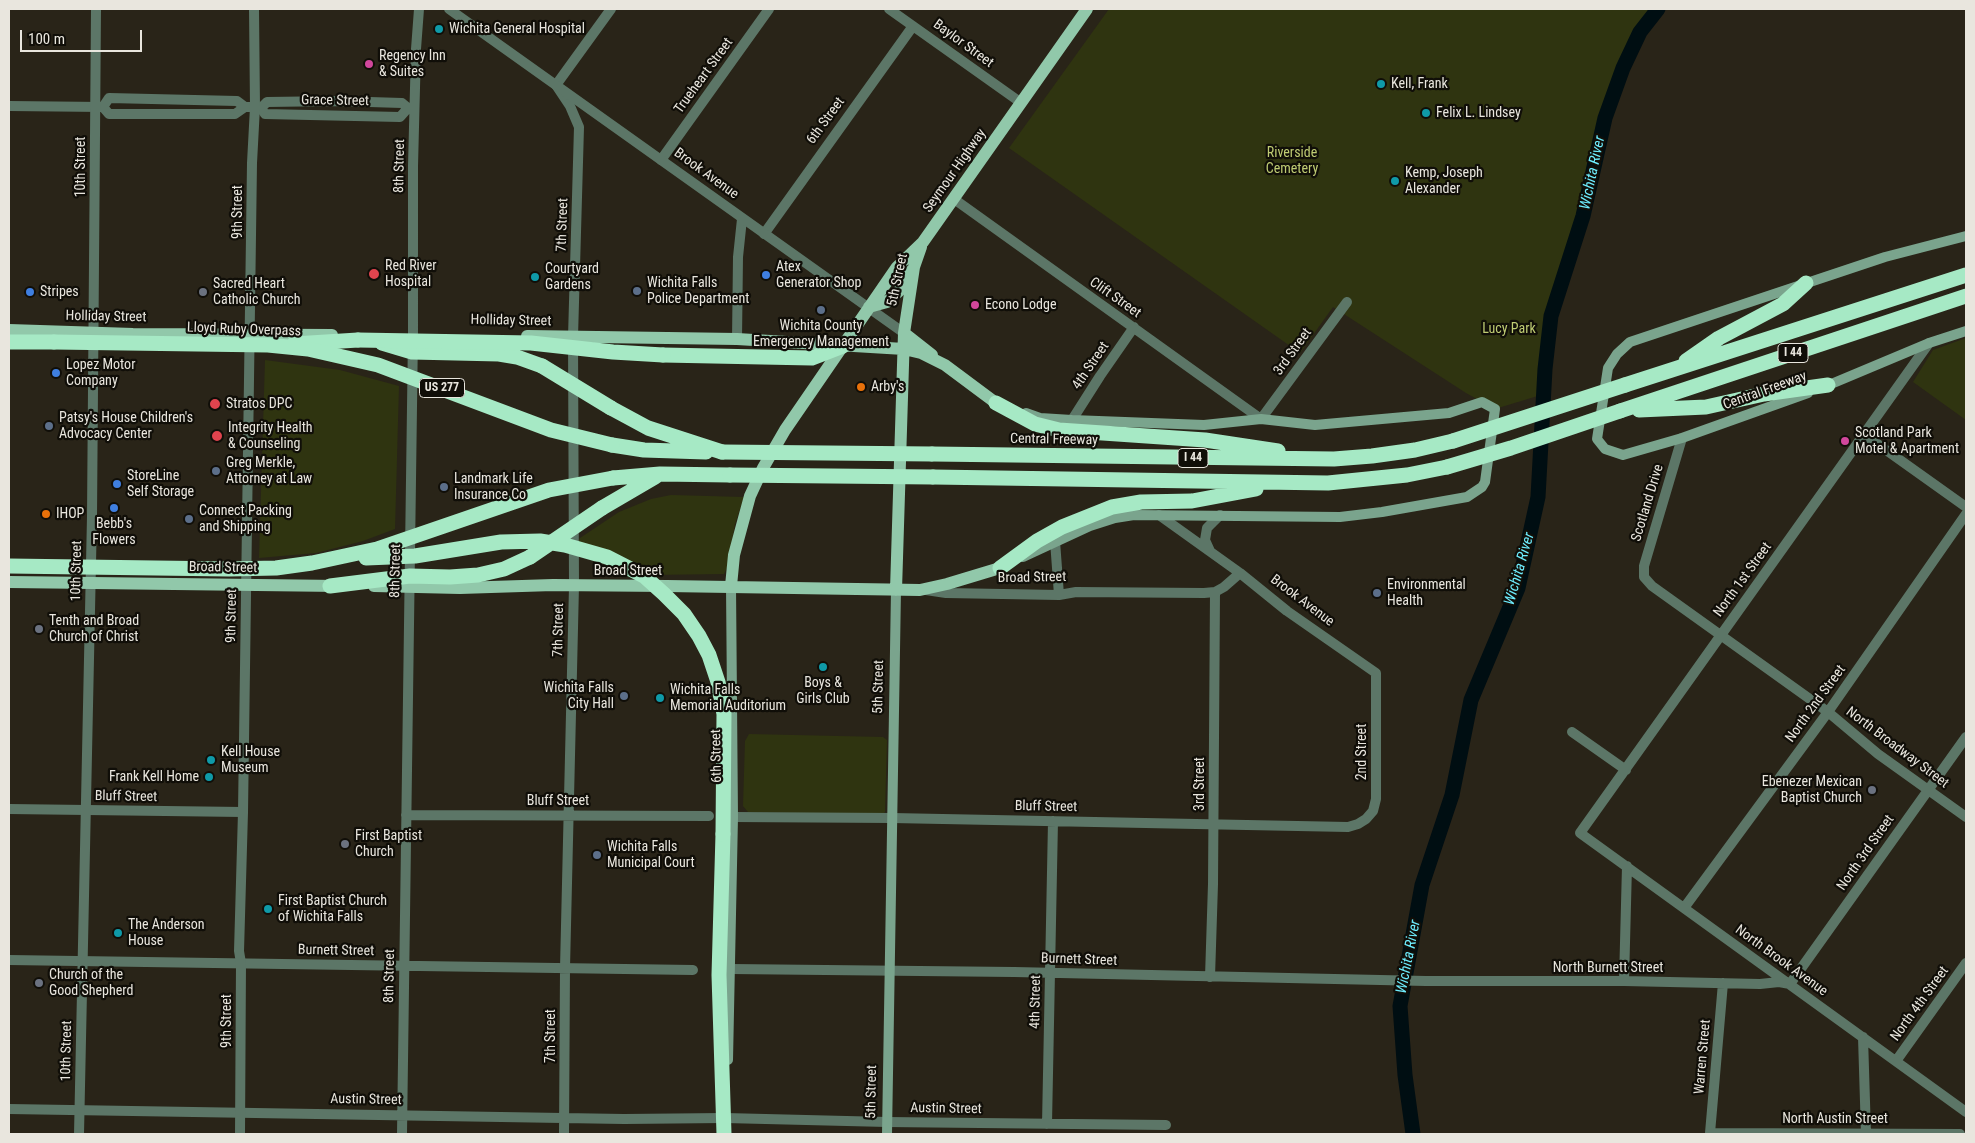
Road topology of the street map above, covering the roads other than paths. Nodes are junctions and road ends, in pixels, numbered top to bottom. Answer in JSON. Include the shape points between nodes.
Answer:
{"nodes":[{"id":1,"x":96,"y":9,"type":"edge"},
{"id":2,"x":254,"y":9,"type":"edge"},
{"id":3,"x":419,"y":9,"type":"edge"},
{"id":4,"x":449,"y":9,"type":"edge"},
{"id":5,"x":611,"y":9,"type":"edge"},
{"id":6,"x":769,"y":9,"type":"edge"},
{"id":7,"x":889,"y":9,"type":"edge"},
{"id":8,"x":1087,"y":9,"type":"edge"},
{"id":9,"x":913,"y":26,"type":"junction"},
{"id":10,"x":556,"y":85,"type":"junction"},
{"id":11,"x":320,"y":101,"type":"junction"},
{"id":12,"x":1020,"y":102,"type":"junction"},
{"id":13,"x":9,"y":106,"type":"edge"},
{"id":14,"x":99,"y":107,"type":"junction"},
{"id":15,"x":253,"y":108,"type":"junction"},
{"id":16,"x":411,"y":108,"type":"junction"},
{"id":17,"x":589,"y":108,"type":"junction"},
{"id":18,"x":320,"y":115,"type":"junction"},
{"id":19,"x":579,"y":127,"type":"junction"},
{"id":20,"x":661,"y":160,"type":"junction"},
{"id":21,"x":954,"y":199,"type":"junction"},
{"id":22,"x":742,"y":219,"type":"junction"},
{"id":23,"x":764,"y":234,"type":"junction"},
{"id":24,"x":1966,"y":236,"type":"edge"},
{"id":25,"x":923,"y":242,"type":"junction"},
{"id":26,"x":914,"y":267,"type":"junction"},
{"id":27,"x":1966,"y":275,"type":"edge"},
{"id":28,"x":1806,"y":283,"type":"junction"},
{"id":29,"x":1966,"y":296,"type":"edge"},
{"id":30,"x":1347,"y":302,"type":"dead end"},
{"id":31,"x":869,"y":307,"type":"junction"},
{"id":32,"x":1134,"y":327,"type":"junction"},
{"id":33,"x":9,"y":330,"type":"edge"},
{"id":34,"x":1966,"y":331,"type":"edge"},
{"id":35,"x":94,"y":332,"type":"junction"},
{"id":36,"x":904,"y":333,"type":"junction"},
{"id":37,"x":413,"y":334,"type":"junction"},
{"id":38,"x":353,"y":335,"type":"junction"},
{"id":39,"x":250,"y":336,"type":"junction"},
{"id":40,"x":573,"y":337,"type":"junction"},
{"id":41,"x":737,"y":340,"type":"junction"},
{"id":42,"x":9,"y":342,"type":"edge"},
{"id":43,"x":1929,"y":343,"type":"junction"},
{"id":44,"x":268,"y":345,"type":"junction"},
{"id":45,"x":844,"y":346,"type":"junction"},
{"id":46,"x":904,"y":349,"type":"junction"},
{"id":47,"x":412,"y":352,"type":"junction"},
{"id":48,"x":945,"y":365,"type":"junction"},
{"id":49,"x":1674,"y":370,"type":"junction"},
{"id":50,"x":1828,"y":385,"type":"junction"},
{"id":51,"x":996,"y":403,"type":"junction"},
{"id":52,"x":1620,"y":411,"type":"junction"},
{"id":53,"x":1261,"y":419,"type":"junction"},
{"id":54,"x":1072,"y":420,"type":"junction"},
{"id":55,"x":1865,"y":435,"type":"junction"},
{"id":56,"x":1682,"y":438,"type":"junction"},
{"id":57,"x":612,"y":445,"type":"joint"},
{"id":58,"x":722,"y":452,"type":"junction"},
{"id":59,"x":1334,"y":458,"type":"junction"},
{"id":60,"x":660,"y":474,"type":"junction"},
{"id":61,"x":1290,"y":483,"type":"junction"},
{"id":62,"x":1966,"y":507,"type":"edge"},
{"id":63,"x":1966,"y":514,"type":"edge"},
{"id":64,"x":1159,"y":515,"type":"junction"},
{"id":65,"x":1220,"y":515,"type":"junction"},
{"id":66,"x":1055,"y":541,"type":"junction"},
{"id":67,"x":1210,"y":552,"type":"junction"},
{"id":68,"x":336,"y":559,"type":"junction"},
{"id":69,"x":9,"y":566,"type":"edge"},
{"id":70,"x":1000,"y":568,"type":"junction"},
{"id":71,"x":1240,"y":573,"type":"junction"},
{"id":72,"x":1644,"y":577,"type":"joint"},
{"id":73,"x":410,"y":581,"type":"junction"},
{"id":74,"x":9,"y":582,"type":"edge"},
{"id":75,"x":90,"y":582,"type":"junction"},
{"id":76,"x":246,"y":584,"type":"junction"},
{"id":77,"x":330,"y":586,"type":"joint"},
{"id":78,"x":574,"y":586,"type":"junction"},
{"id":79,"x":731,"y":586,"type":"junction"},
{"id":80,"x":896,"y":590,"type":"junction"},
{"id":81,"x":920,"y":590,"type":"junction"},
{"id":82,"x":1215,"y":592,"type":"junction"},
{"id":83,"x":1059,"y":595,"type":"junction"},
{"id":84,"x":1721,"y":635,"type":"junction"},
{"id":85,"x":1376,"y":673,"type":"joint"},
{"id":86,"x":1828,"y":712,"type":"junction"},
{"id":87,"x":1572,"y":732,"type":"dead end"},
{"id":88,"x":1966,"y":738,"type":"edge"},
{"id":89,"x":1626,"y":770,"type":"junction"},
{"id":90,"x":1928,"y":790,"type":"junction"},
{"id":91,"x":9,"y":809,"type":"edge"},
{"id":92,"x":85,"y":810,"type":"junction"},
{"id":93,"x":243,"y":812,"type":"junction"},
{"id":94,"x":406,"y":815,"type":"junction"},
{"id":95,"x":569,"y":815,"type":"junction"},
{"id":96,"x":710,"y":816,"type":"dead end"},
{"id":97,"x":733,"y":817,"type":"junction"},
{"id":98,"x":1966,"y":817,"type":"edge"},
{"id":99,"x":892,"y":818,"type":"junction"},
{"id":100,"x":1053,"y":821,"type":"junction"},
{"id":101,"x":1358,"y":824,"type":"joint"},
{"id":102,"x":1213,"y":825,"type":"junction"},
{"id":103,"x":1580,"y":833,"type":"joint"},
{"id":104,"x":1627,"y":866,"type":"junction"},
{"id":105,"x":1684,"y":908,"type":"junction"},
{"id":106,"x":9,"y":960,"type":"edge"},
{"id":107,"x":82,"y":961,"type":"junction"},
{"id":108,"x":241,"y":963,"type":"junction"},
{"id":109,"x":1966,"y":964,"type":"edge"},
{"id":110,"x":404,"y":965,"type":"junction"},
{"id":111,"x":565,"y":968,"type":"junction"},
{"id":112,"x":731,"y":969,"type":"junction"},
{"id":113,"x":692,"y":970,"type":"dead end"},
{"id":114,"x":889,"y":970,"type":"junction"},
{"id":115,"x":1050,"y":973,"type":"junction"},
{"id":116,"x":1210,"y":977,"type":"junction"},
{"id":117,"x":1426,"y":981,"type":"joint"},
{"id":118,"x":1624,"y":981,"type":"junction"},
{"id":119,"x":1723,"y":983,"type":"junction"},
{"id":120,"x":1790,"y":984,"type":"junction"},
{"id":121,"x":1863,"y":1037,"type":"junction"},
{"id":122,"x":1896,"y":1061,"type":"junction"},
{"id":123,"x":9,"y":1109,"type":"edge"},
{"id":124,"x":80,"y":1110,"type":"junction"},
{"id":125,"x":240,"y":1112,"type":"junction"},
{"id":126,"x":1966,"y":1112,"type":"edge"},
{"id":127,"x":402,"y":1114,"type":"junction"},
{"id":128,"x":564,"y":1117,"type":"junction"},
{"id":129,"x":724,"y":1118,"type":"junction"},
{"id":130,"x":887,"y":1122,"type":"junction"},
{"id":131,"x":1047,"y":1124,"type":"junction"},
{"id":132,"x":1166,"y":1125,"type":"dead end"},
{"id":133,"x":1710,"y":1133,"type":"joint"},
{"id":134,"x":1866,"y":1133,"type":"edge"},
{"id":135,"x":80,"y":1134,"type":"edge"},
{"id":136,"x":240,"y":1134,"type":"edge"},
{"id":137,"x":402,"y":1134,"type":"edge"},
{"id":138,"x":564,"y":1134,"type":"edge"},
{"id":139,"x":724,"y":1134,"type":"edge"},
{"id":140,"x":887,"y":1134,"type":"edge"},
{"id":141,"x":1960,"y":1134,"type":"edge"}],
"edges":[{"from":1,"to":14,"type":"street","name":"10th Street"},
{"from":2,"to":15,"type":"street","name":"9th Street"},
{"from":3,"to":16,"type":"street","name":"8th Street"},
{"from":4,"to":10,"type":"street","name":"Brook Avenue"},
{"from":5,"to":10,"type":"street"},
{"from":6,"to":20,"type":"street","name":"Trueheart Street"},
{"from":7,"to":9,"type":"street","name":"Baylor Street"},
{"from":8,"to":12,"type":"main road","name":"Seymour Highway"},
{"from":9,"to":12,"type":"street","name":"Baylor Street"},
{"from":9,"to":23,"type":"street","name":"6th Street"},
{"from":10,"to":17,"type":"street","name":"Brook Avenue"},
{"from":10,"to":19,"type":"street","name":"7th Street"},
{"from":11,"to":15,"type":"street","name":"Grace Street","via":[[267,102]]},
{"from":11,"to":16,"type":"street","name":"Grace Street","via":[[402,103]]},
{"from":11,"to":18,"type":"street"},
{"from":12,"to":21,"type":"main road","name":"Seymour Highway"},
{"from":13,"to":14,"type":"street","name":"Grace Street"},
{"from":14,"to":15,"type":"street","name":"Grace Street","via":[[109,114],[235,114]]},
{"from":14,"to":15,"type":"street","name":"Grace Street","via":[[109,98],[237,101]]},
{"from":14,"to":35,"type":"street","name":"10th Street"},
{"from":15,"to":18,"type":"street","name":"Grace Street","via":[[265,114]]},
{"from":15,"to":39,"type":"street","name":"9th Street"},
{"from":16,"to":18,"type":"street","name":"Grace Street","via":[[400,117]]},
{"from":16,"to":37,"type":"street","name":"8th Street"},
{"from":17,"to":19,"type":"street","name":"7th Street"},
{"from":17,"to":20,"type":"street","name":"Brook Avenue"},
{"from":19,"to":40,"type":"street","name":"7th Street"},
{"from":20,"to":22,"type":"street","name":"Brook Avenue"},
{"from":21,"to":25,"type":"main road","name":"Seymour Highway"},
{"from":21,"to":32,"type":"street","name":"Clift Street"},
{"from":22,"to":23,"type":"street","name":"Brook Avenue"},
{"from":22,"to":41,"type":"street"},
{"from":23,"to":31,"type":"street","name":"Brook Avenue"},
{"from":24,"to":28,"type":"main road","name":"Central Freeway","via":[[1885,257]]},
{"from":25,"to":26,"type":"main road","name":"5th Street"},
{"from":25,"to":31,"type":"main road","name":"Seymour Highway","via":[[897,267]]},
{"from":26,"to":31,"type":"main road","via":[[887,302]]},
{"from":26,"to":36,"type":"main road","name":"5th Street"},
{"from":27,"to":49,"type":"highway","name":"Central Freeway","number":"I 44"},
{"from":28,"to":49,"type":"highway","via":[[1783,304],[1719,338]]},
{"from":28,"to":56,"type":"main road","name":"Central Freeway","via":[[1650,334],[1630,342],[1617,354],[1608,368],[1597,439],[1605,449],[1623,456]]},
{"from":29,"to":52,"type":"highway","name":"Central Freeway","number":"I 44"},
{"from":30,"to":53,"type":"street","name":"3rd Street"},
{"from":31,"to":36,"type":"street","name":"Brook Avenue"},
{"from":31,"to":45,"type":"main road","name":"Seymour Highway"},
{"from":32,"to":53,"type":"street","name":"Clift Street"},
{"from":32,"to":54,"type":"street","name":"4th Street"},
{"from":33,"to":35,"type":"main road","name":"Holliday Street"},
{"from":34,"to":43,"type":"main road","name":"Central Freeway"},
{"from":35,"to":39,"type":"main road","name":"Holliday Street"},
{"from":35,"to":75,"type":"street","name":"10th Street"},
{"from":36,"to":46,"type":"main road","name":"5th Street"},
{"from":36,"to":48,"type":"main road","name":"Brook Avenue"},
{"from":37,"to":38,"type":"main road","name":"Holliday Street"},
{"from":37,"to":40,"type":"main road","name":"Holliday Street"},
{"from":37,"to":47,"type":"street","name":"8th Street"},
{"from":38,"to":39,"type":"main road","name":"Holliday Street"},
{"from":38,"to":47,"type":"highway"},
{"from":39,"to":76,"type":"street","name":"9th Street"},
{"from":40,"to":41,"type":"main road","name":"Holliday Street"},
{"from":40,"to":78,"type":"street","name":"7th Street"},
{"from":41,"to":45,"type":"main road","name":"Holliday Street"},
{"from":42,"to":44,"type":"highway","name":"Lloyd Ruby Overpass","number":"US 277","bridge":true},
{"from":43,"to":50,"type":"main road","name":"Central Freeway"},
{"from":43,"to":55,"type":"street","name":"North 1st Street"},
{"from":44,"to":45,"type":"highway","bridge":true,"via":[[358,340],[485,341],[663,355],[812,358]]},
{"from":44,"to":57,"type":"highway","name":"Lloyd Ruby Overpass","number":"US 277","bridge":true,"via":[[308,349],[378,364],[551,430]]},
{"from":45,"to":46,"type":"main road","name":"Holliday Street"},
{"from":45,"to":79,"type":"main road","name":"6th Street","via":[[785,430],[763,468],[740,528]]},
{"from":46,"to":48,"type":"main road","name":"Holliday Street"},
{"from":46,"to":80,"type":"main road","name":"5th Street"},
{"from":47,"to":58,"type":"highway","bridge":true,"via":[[517,357],[542,366],[648,428]]},
{"from":47,"to":73,"type":"street","name":"8th Street"},
{"from":48,"to":51,"type":"main road","name":"Holliday Street"},
{"from":49,"to":59,"type":"highway","name":"Central Freeway","number":"I 44","bridge":true,"via":[[1453,441],[1415,450]]},
{"from":50,"to":52,"type":"highway","via":[[1764,394],[1706,407]]},
{"from":50,"to":56,"type":"main road","name":"Central Freeway"},
{"from":51,"to":54,"type":"main road","name":"Central Freeway","via":[[1040,418]]},
{"from":51,"to":59,"type":"highway","via":[[1035,424],[1059,430],[1205,440]]},
{"from":52,"to":61,"type":"highway","name":"Central Freeway","number":"I 44","bridge":true,"via":[[1446,467],[1373,479]]},
{"from":53,"to":54,"type":"main road","name":"Central Freeway","via":[[1204,424]]},
{"from":53,"to":65,"type":"main road","name":"Central Freeway","via":[[1315,425],[1449,413],[1482,402],[1495,410],[1485,482],[1467,497],[1340,516]]},
{"from":55,"to":62,"type":"street"},
{"from":55,"to":84,"type":"street","name":"North 1st Street"},
{"from":56,"to":72,"type":"street","name":"Scotland Drive","via":[[1644,566]]},
{"from":57,"to":58,"type":"highway","name":"Central Freeway","number":"US 277","via":[[644,450]]},
{"from":58,"to":59,"type":"highway","name":"Central Freeway","number":"I 44","bridge":true},
{"from":60,"to":61,"type":"highway","name":"Central Freeway","number":"I 44","bridge":true},
{"from":60,"to":68,"type":"highway","name":"Central Freeway","bridge":true,"via":[[613,478],[549,490],[414,537]]},
{"from":60,"to":73,"type":"highway","bridge":true,"via":[[602,508],[530,557],[504,569],[478,575]]},
{"from":61,"to":70,"type":"highway","via":[[1192,500],[1112,507],[1062,527]]},
{"from":63,"to":86,"type":"street","name":"North 2nd Street"},
{"from":64,"to":65,"type":"main road","name":"Central Freeway"},
{"from":64,"to":66,"type":"main road","name":"Central Freeway","via":[[1115,518]]},
{"from":64,"to":67,"type":"street","name":"Brook Avenue"},
{"from":65,"to":67,"type":"street","via":[[1207,528]]},
{"from":66,"to":70,"type":"main road","name":"Central Freeway"},
{"from":66,"to":83,"type":"street"},
{"from":67,"to":71,"type":"street","name":"Brook Avenue"},
{"from":68,"to":69,"type":"highway","bridge":true,"via":[[276,568]]},
{"from":68,"to":129,"type":"highway","bridge":true,"via":[[415,556],[527,540],[565,544],[607,557],[644,576],[684,614],[709,655],[724,714],[719,975]]},
{"from":70,"to":81,"type":"main road"},
{"from":71,"to":82,"type":"street"},
{"from":71,"to":85,"type":"street","name":"Brook Avenue","via":[[1286,611]]},
{"from":72,"to":84,"type":"street","name":"North Broadway Street"},
{"from":73,"to":77,"type":"highway"},
{"from":73,"to":78,"type":"main road","name":"Broad Street","via":[[460,588]]},
{"from":73,"to":94,"type":"street","name":"8th Street"},
{"from":74,"to":75,"type":"main road","name":"Broad Street"},
{"from":75,"to":76,"type":"main road","name":"Broad Street"},
{"from":75,"to":92,"type":"street","name":"10th Street"},
{"from":76,"to":77,"type":"main road","name":"Broad Street"},
{"from":76,"to":93,"type":"street","name":"9th Street"},
{"from":78,"to":79,"type":"main road","name":"Broad Street"},
{"from":78,"to":95,"type":"street","name":"7th Street"},
{"from":79,"to":80,"type":"main road","name":"Broad Street"},
{"from":79,"to":97,"type":"main road","name":"6th Street"},
{"from":80,"to":81,"type":"main road","name":"Broad Street"},
{"from":80,"to":99,"type":"main road","name":"5th Street"},
{"from":81,"to":83,"type":"street","name":"Broad Street"},
{"from":82,"to":83,"type":"street","name":"Broad Street","via":[[1076,592]]},
{"from":82,"to":102,"type":"street","name":"3rd Street"},
{"from":84,"to":86,"type":"street","name":"North Broadway Street"},
{"from":84,"to":89,"type":"street","name":"North 1st Street"},
{"from":85,"to":101,"type":"street","name":"2nd Street","via":[[1376,799],[1373,811]]},
{"from":86,"to":90,"type":"street","name":"North Broadway Street"},
{"from":86,"to":105,"type":"street","name":"North 2nd Street"},
{"from":87,"to":89,"type":"street"},
{"from":88,"to":90,"type":"street","name":"North 3rd Street"},
{"from":89,"to":103,"type":"street","name":"North 1st Street"},
{"from":90,"to":98,"type":"street","name":"North Broadway Street"},
{"from":90,"to":120,"type":"street","name":"North 3rd Street"},
{"from":91,"to":92,"type":"street","name":"Bluff Street"},
{"from":92,"to":93,"type":"street","name":"Bluff Street"},
{"from":92,"to":107,"type":"street","name":"10th Street"},
{"from":93,"to":108,"type":"street","name":"9th Street"},
{"from":94,"to":95,"type":"street","name":"Bluff Street"},
{"from":94,"to":110,"type":"street","name":"8th Street"},
{"from":95,"to":96,"type":"street","name":"Bluff Street"},
{"from":95,"to":111,"type":"street","name":"7th Street"},
{"from":97,"to":99,"type":"street","name":"Bluff Street"},
{"from":97,"to":112,"type":"main road","name":"6th Street"},
{"from":99,"to":100,"type":"street","name":"Bluff Street"},
{"from":99,"to":114,"type":"main road","name":"5th Street"},
{"from":100,"to":102,"type":"street","name":"Bluff Street"},
{"from":100,"to":115,"type":"street","name":"4th Street"},
{"from":101,"to":102,"type":"street","name":"Bluff Street","via":[[1348,827]]},
{"from":102,"to":116,"type":"street","name":"3rd Street"},
{"from":103,"to":104,"type":"street","name":"North Brook Avenue"},
{"from":104,"to":105,"type":"street","name":"North Brook Avenue"},
{"from":104,"to":118,"type":"street"},
{"from":105,"to":120,"type":"street","name":"North Brook Avenue"},
{"from":106,"to":107,"type":"street","name":"Burnett Street"},
{"from":107,"to":108,"type":"street","name":"Burnett Street"},
{"from":107,"to":124,"type":"street","name":"10th Street"},
{"from":108,"to":110,"type":"street","name":"Burnett Street"},
{"from":108,"to":125,"type":"street","name":"9th Street"},
{"from":109,"to":122,"type":"street","name":"North 4th Street"},
{"from":110,"to":111,"type":"street","name":"Burnett Street"},
{"from":110,"to":127,"type":"street","name":"8th Street"},
{"from":111,"to":113,"type":"street","name":"Burnett Street"},
{"from":111,"to":128,"type":"street","name":"7th Street"},
{"from":112,"to":114,"type":"street","name":"Burnett Street"},
{"from":112,"to":129,"type":"main road","name":"6th Street"},
{"from":114,"to":115,"type":"street","name":"Burnett Street"},
{"from":114,"to":130,"type":"main road","name":"5th Street"},
{"from":115,"to":116,"type":"street","name":"Burnett Street"},
{"from":115,"to":131,"type":"street","name":"4th Street"},
{"from":116,"to":117,"type":"street","name":"Burnett Street"},
{"from":117,"to":118,"type":"street","name":"North Burnett Street"},
{"from":118,"to":119,"type":"street","name":"North Burnett Street"},
{"from":119,"to":120,"type":"street","name":"North Burnett Street"},
{"from":119,"to":133,"type":"street","name":"Warren Street"},
{"from":120,"to":121,"type":"street","name":"North Brook Avenue"},
{"from":121,"to":122,"type":"street","name":"North Brook Avenue"},
{"from":121,"to":134,"type":"street"},
{"from":122,"to":126,"type":"street","name":"North Brook Avenue"},
{"from":123,"to":124,"type":"street","name":"Austin Street"},
{"from":124,"to":125,"type":"street","name":"Austin Street"},
{"from":124,"to":135,"type":"street","name":"10th Street"},
{"from":125,"to":127,"type":"street","name":"Austin Street"},
{"from":125,"to":136,"type":"street","name":"9th Street"},
{"from":127,"to":128,"type":"street","name":"Austin Street"},
{"from":127,"to":137,"type":"street","name":"8th Street"},
{"from":128,"to":129,"type":"street","name":"Austin Street"},
{"from":128,"to":138,"type":"street","name":"7th Street"},
{"from":129,"to":130,"type":"street","name":"Austin Street"},
{"from":129,"to":139,"type":"highway"},
{"from":130,"to":131,"type":"street","name":"Austin Street"},
{"from":130,"to":140,"type":"main road","name":"5th Street"},
{"from":131,"to":132,"type":"street","name":"Austin Street"},
{"from":133,"to":134,"type":"street","name":"North Austin Street"},
{"from":134,"to":141,"type":"street","name":"North Austin Street"}]}
